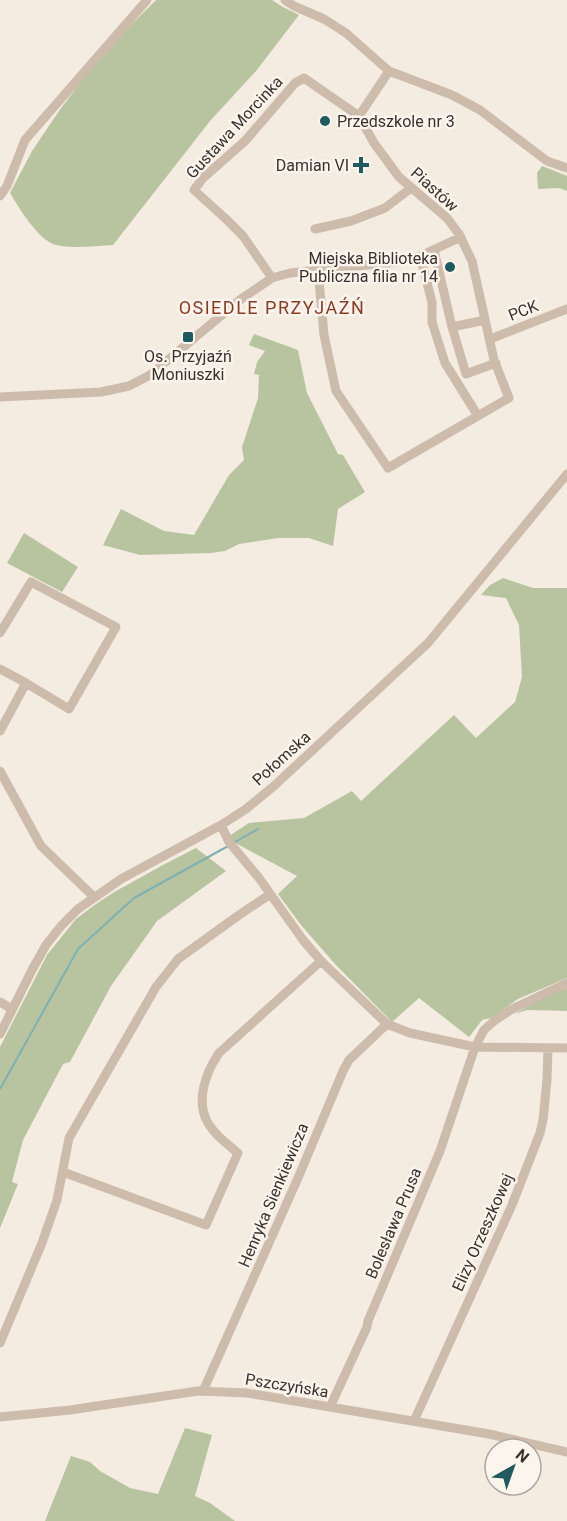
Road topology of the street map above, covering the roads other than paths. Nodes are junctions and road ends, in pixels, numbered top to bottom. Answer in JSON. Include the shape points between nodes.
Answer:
{"nodes":[{"id":1,"x":147,"y":0,"type":"edge"},
{"id":2,"x":285,"y":0,"type":"edge"},
{"id":3,"x":388,"y":71,"type":"junction"},
{"id":4,"x":304,"y":78,"type":"joint"},
{"id":5,"x":359,"y":116,"type":"junction"},
{"id":6,"x":567,"y":168,"type":"edge"},
{"id":7,"x":411,"y":188,"type":"junction"},
{"id":8,"x":0,"y":196,"type":"edge"},
{"id":9,"x":315,"y":229,"type":"dead end"},
{"id":10,"x":461,"y":237,"type":"junction"},
{"id":11,"x":434,"y":250,"type":"junction"},
{"id":12,"x":420,"y":256,"type":"junction"},
{"id":13,"x":318,"y":270,"type":"junction"},
{"id":14,"x":272,"y":278,"type":"junction"},
{"id":15,"x":567,"y":309,"type":"edge"},
{"id":16,"x":485,"y":320,"type":"junction"},
{"id":17,"x":452,"y":327,"type":"junction"},
{"id":18,"x":490,"y":339,"type":"junction"},
{"id":19,"x":496,"y":363,"type":"junction"},
{"id":20,"x":0,"y":397,"type":"edge"},
{"id":21,"x":478,"y":416,"type":"junction"},
{"id":22,"x":567,"y":474,"type":"edge"},
{"id":23,"x":0,"y":633,"type":"edge"},
{"id":24,"x":0,"y":669,"type":"edge"},
{"id":25,"x":26,"y":683,"type":"junction"},
{"id":26,"x":0,"y":730,"type":"edge"},
{"id":27,"x":0,"y":771,"type":"edge"},
{"id":28,"x":221,"y":825,"type":"junction"},
{"id":29,"x":269,"y":895,"type":"junction"},
{"id":30,"x":94,"y":897,"type":"junction"},
{"id":31,"x":321,"y":961,"type":"junction"},
{"id":32,"x":567,"y":983,"type":"edge"},
{"id":33,"x":0,"y":1002,"type":"edge"},
{"id":34,"x":12,"y":1009,"type":"junction"},
{"id":35,"x":387,"y":1024,"type":"junction"},
{"id":36,"x":0,"y":1034,"type":"edge"},
{"id":37,"x":475,"y":1047,"type":"junction"},
{"id":38,"x":548,"y":1048,"type":"junction"},
{"id":39,"x":567,"y":1048,"type":"edge"},
{"id":40,"x":63,"y":1172,"type":"junction"},
{"id":41,"x":0,"y":1343,"type":"edge"},
{"id":42,"x":203,"y":1391,"type":"junction"},
{"id":43,"x":330,"y":1407,"type":"junction"},
{"id":44,"x":0,"y":1417,"type":"edge"},
{"id":45,"x":414,"y":1421,"type":"junction"},
{"id":46,"x":567,"y":1452,"type":"edge"}],
"edges":[{"from":1,"to":8,"type":"street","via":[[25,140]]},
{"from":2,"to":3,"type":"street","via":[[346,33]]},
{"from":3,"to":5,"type":"street"},
{"from":3,"to":6,"type":"street","via":[[480,110],[547,161]]},
{"from":4,"to":5,"type":"street","name":"Piastów"},
{"from":4,"to":14,"type":"street","name":"Gustawa Morcinka","via":[[194,190],[243,236]]},
{"from":5,"to":7,"type":"street","name":"Piastów","via":[[399,177]]},
{"from":7,"to":9,"type":"street","via":[[384,208]]},
{"from":7,"to":10,"type":"street","name":"Piastów","via":[[447,218]]},
{"from":10,"to":11,"type":"street"},
{"from":10,"to":16,"type":"street","name":"Piastów","via":[[476,273]]},
{"from":11,"to":12,"type":"street"},
{"from":11,"to":17,"type":"street"},
{"from":12,"to":13,"type":"street"},
{"from":12,"to":21,"type":"street","via":[[432,302],[432,322],[445,363]]},
{"from":13,"to":14,"type":"street"},
{"from":13,"to":21,"type":"street","via":[[324,334],[336,391],[388,468]]},
{"from":14,"to":20,"type":"street","via":[[150,375],[129,386],[101,392]]},
{"from":15,"to":18,"type":"street","name":"PCK"},
{"from":16,"to":17,"type":"street"},
{"from":16,"to":18,"type":"street","name":"Piastów"},
{"from":17,"to":19,"type":"street","via":[[466,374]]},
{"from":18,"to":19,"type":"street","name":"Piastów"},
{"from":19,"to":21,"type":"street","name":"Piastów","via":[[509,398]]},
{"from":22,"to":28,"type":"street","name":"Połomska","via":[[428,643],[274,786]]},
{"from":23,"to":25,"type":"street","via":[[31,582],[116,627],[69,709]]},
{"from":24,"to":25,"type":"street"},
{"from":25,"to":26,"type":"street"},
{"from":27,"to":30,"type":"street","via":[[41,846]]},
{"from":28,"to":29,"type":"street","via":[[229,842]]},
{"from":28,"to":30,"type":"street","name":"Połomska"},
{"from":29,"to":31,"type":"street"},
{"from":29,"to":40,"type":"street","via":[[178,959],[156,987],[69,1138]]},
{"from":30,"to":34,"type":"street","name":"Połomska","via":[[46,945]]},
{"from":31,"to":35,"type":"street"},
{"from":31,"to":40,"type":"street","via":[[219,1053],[206,1076],[203,1106],[207,1123],[238,1153],[206,1225]]},
{"from":32,"to":37,"type":"street","name":"Bolesława Prusa","via":[[494,1021]]},
{"from":33,"to":34,"type":"street"},
{"from":34,"to":36,"type":"street","name":"Połomska"},
{"from":35,"to":37,"type":"street"},
{"from":35,"to":42,"type":"street","name":"Henryka Sienkiewicza","via":[[349,1060],[343,1071]]},
{"from":37,"to":38,"type":"street"},
{"from":37,"to":43,"type":"street","name":"Bolesława Prusa","via":[[440,1151]]},
{"from":38,"to":39,"type":"street"},
{"from":38,"to":45,"type":"street","name":"Elizy Orzeszkowej","via":[[540,1133],[512,1205]]},
{"from":40,"to":41,"type":"street","via":[[42,1243]]},
{"from":42,"to":43,"type":"street","name":"Pszczyńska","via":[[247,1393]]},
{"from":42,"to":44,"type":"street","name":"Pszczyńska"},
{"from":43,"to":45,"type":"street","name":"Pszczyńska"},
{"from":45,"to":46,"type":"street","name":"Pszczyńska"}]}
